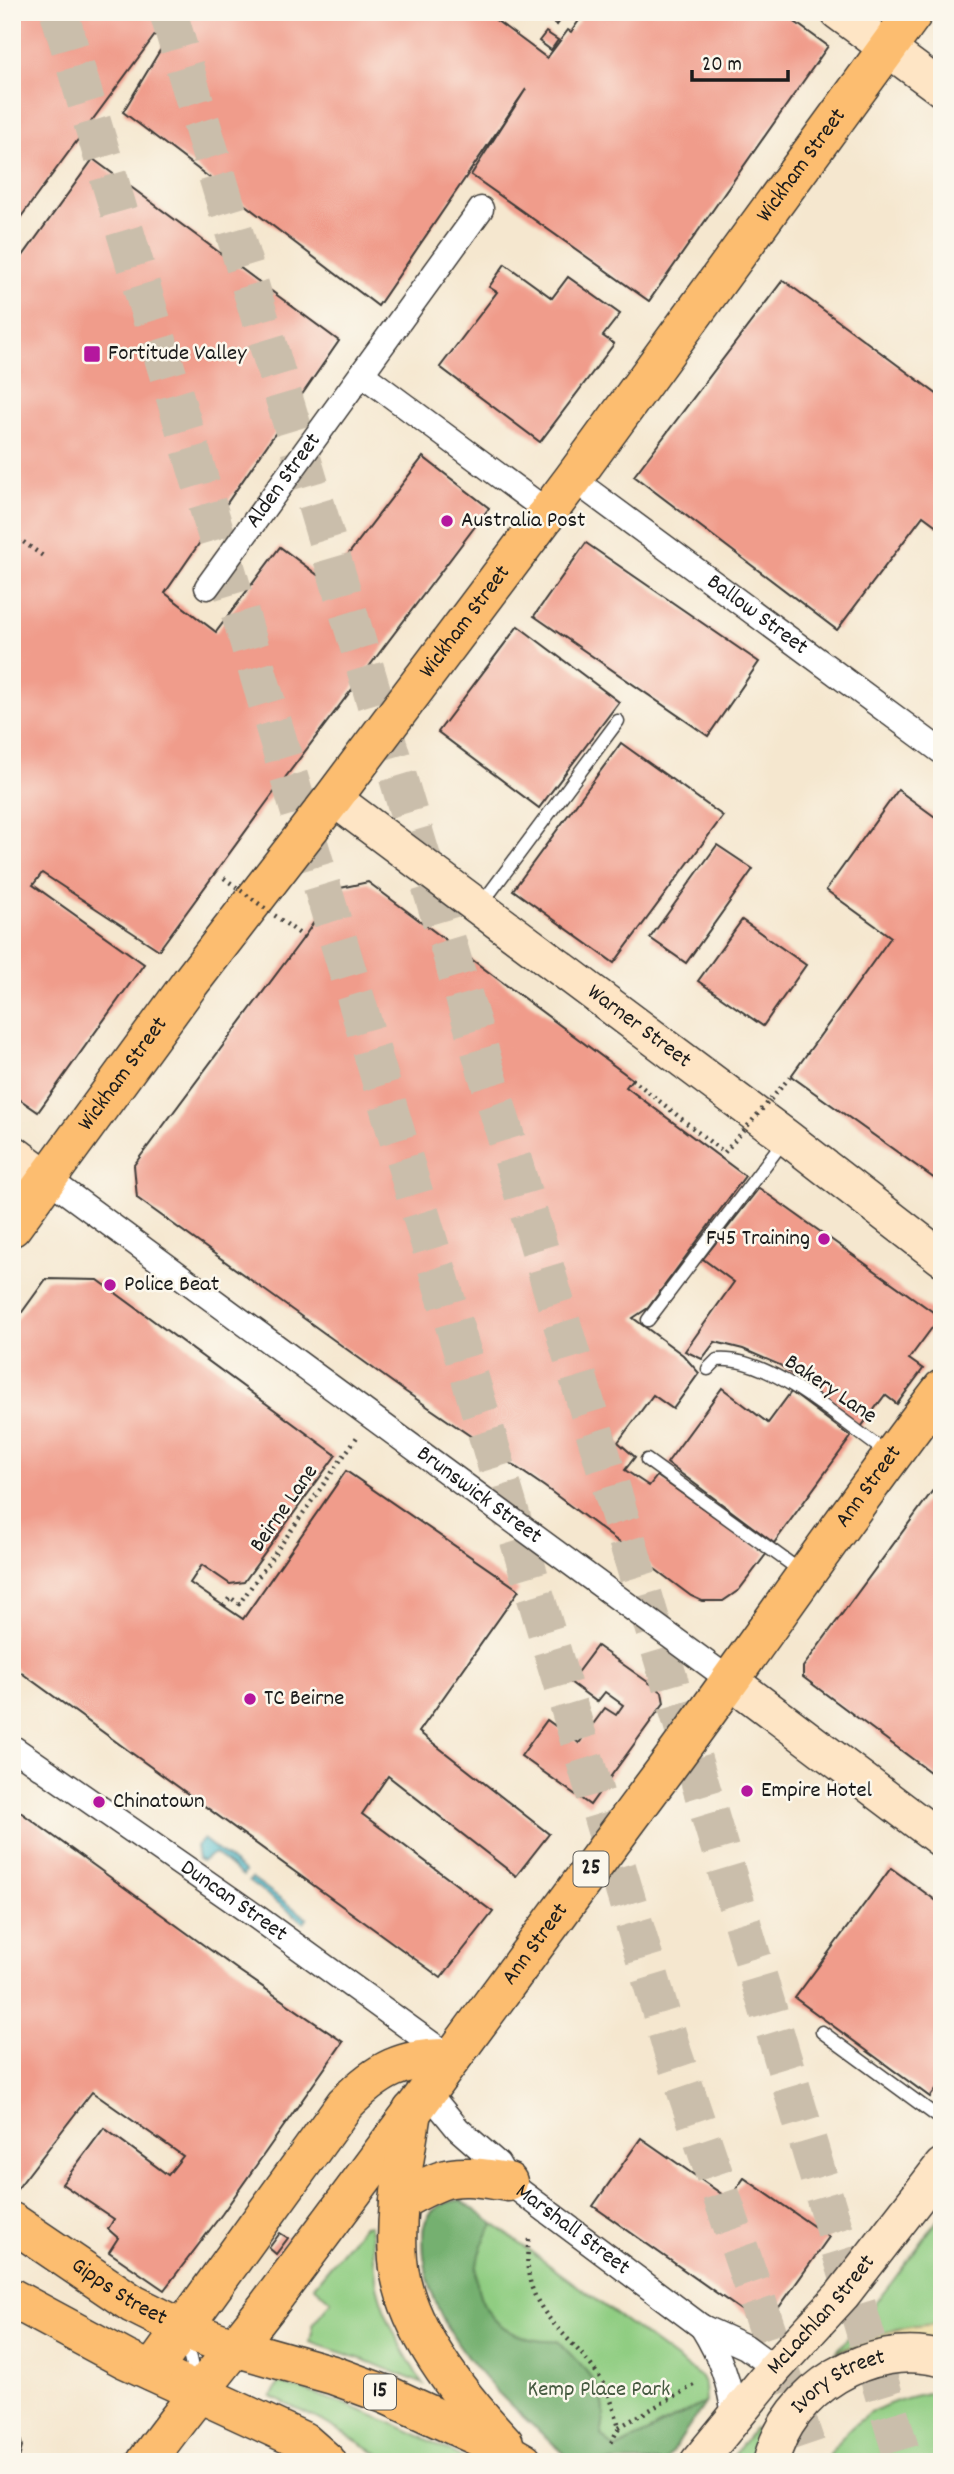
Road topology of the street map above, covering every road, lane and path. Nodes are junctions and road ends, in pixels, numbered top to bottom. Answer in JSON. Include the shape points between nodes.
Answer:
{"nodes":[{"id":1,"x":838,"y":12,"type":"edge"},
{"id":2,"x":914,"y":12,"type":"edge"},
{"id":3,"x":887,"y":49,"type":"junction"},
{"id":4,"x":942,"y":89,"type":"edge"},
{"id":5,"x":481,"y":209,"type":"dead end"},
{"id":6,"x":362,"y":374,"type":"junction"},
{"id":7,"x":573,"y":479,"type":"junction"},
{"id":8,"x":548,"y":512,"type":"junction"},
{"id":9,"x":12,"y":534,"type":"edge"},
{"id":10,"x":21,"y":541,"type":"junction"},
{"id":11,"x":12,"y":552,"type":"edge"},
{"id":12,"x":43,"y":556,"type":"dead end"},
{"id":13,"x":207,"y":587,"type":"dead end"},
{"id":14,"x":618,"y":721,"type":"dead end"},
{"id":15,"x":942,"y":752,"type":"edge"},
{"id":16,"x":333,"y":798,"type":"junction"},
{"id":17,"x":224,"y":878,"type":"dead end"},
{"id":18,"x":480,"y":906,"type":"junction"},
{"id":19,"x":304,"y":937,"type":"dead end"},
{"id":20,"x":791,"y":1076,"type":"dead end"},
{"id":21,"x":632,"y":1079,"type":"dead end"},
{"id":22,"x":786,"y":1137,"type":"junction"},
{"id":23,"x":12,"y":1152,"type":"edge"},
{"id":24,"x":47,"y":1178,"type":"junction"},
{"id":25,"x":12,"y":1227,"type":"edge"},
{"id":26,"x":942,"y":1258,"type":"edge"},
{"id":27,"x":648,"y":1320,"type":"dead end"},
{"id":28,"x":708,"y":1369,"type":"dead end"},
{"id":29,"x":942,"y":1389,"type":"edge"},
{"id":30,"x":371,"y":1417,"type":"junction"},
{"id":31,"x":891,"y":1455,"type":"junction"},
{"id":32,"x":647,"y":1460,"type":"dead end"},
{"id":33,"x":805,"y":1574,"type":"junction"},
{"id":34,"x":224,"y":1606,"type":"dead end"},
{"id":35,"x":731,"y":1681,"type":"junction"},
{"id":36,"x":12,"y":1747,"type":"edge"},
{"id":37,"x":942,"y":1840,"type":"edge"},
{"id":38,"x":822,"y":2032,"type":"dead end"},
{"id":39,"x":451,"y":2058,"type":"junction"},
{"id":40,"x":419,"y":2101,"type":"junction"},
{"id":41,"x":942,"y":2120,"type":"edge"},
{"id":42,"x":942,"y":2166,"type":"edge"},
{"id":43,"x":508,"y":2182,"type":"junction"},
{"id":44,"x":399,"y":2201,"type":"junction"},
{"id":45,"x":12,"y":2222,"type":"edge"},
{"id":46,"x":529,"y":2239,"type":"dead end"},
{"id":47,"x":12,"y":2298,"type":"edge"},
{"id":48,"x":702,"y":2327,"type":"junction"},
{"id":49,"x":183,"y":2329,"type":"junction"},
{"id":50,"x":234,"y":2347,"type":"junction"},
{"id":51,"x":942,"y":2359,"type":"edge"},
{"id":52,"x":775,"y":2368,"type":"junction"},
{"id":53,"x":152,"y":2371,"type":"junction"},
{"id":54,"x":198,"y":2392,"type":"junction"},
{"id":55,"x":734,"y":2417,"type":"junction"},
{"id":56,"x":610,"y":2445,"type":"dead end"},
{"id":57,"x":521,"y":2460,"type":"edge"},
{"id":58,"x":146,"y":2462,"type":"edge"},
{"id":59,"x":327,"y":2462,"type":"edge"},
{"id":60,"x":698,"y":2462,"type":"edge"},
{"id":61,"x":771,"y":2462,"type":"edge"}],
"edges":[{"from":1,"to":3,"type":"street"},
{"from":2,"to":3,"type":"main road","name":"Wickham Street"},
{"from":3,"to":4,"type":"street"},
{"from":3,"to":7,"type":"main road","name":"Wickham Street"},
{"from":5,"to":6,"type":"street","name":"Alden Street"},
{"from":6,"to":8,"type":"street"},
{"from":6,"to":13,"type":"street","name":"Alden Street"},
{"from":7,"to":8,"type":"main road","name":"Wickham Street"},
{"from":7,"to":15,"type":"street","name":"Ballow Street"},
{"from":8,"to":16,"type":"main road","name":"Wickham Street"},
{"from":9,"to":10,"type":"path"},
{"from":10,"to":11,"type":"path"},
{"from":10,"to":12,"type":"path"},
{"from":14,"to":18,"type":"lane"},
{"from":16,"to":18,"type":"street","name":"Warner Street"},
{"from":16,"to":24,"type":"main road","name":"Wickham Street"},
{"from":17,"to":19,"type":"path","bridge":true},
{"from":18,"to":22,"type":"street","name":"Warner Street"},
{"from":20,"to":21,"type":"path","bridge":true,"via":[[724,1153]]},
{"from":22,"to":26,"type":"street","name":"Warner Street"},
{"from":22,"to":27,"type":"lane"},
{"from":23,"to":24,"type":"street","name":"Brunswick Street"},
{"from":24,"to":25,"type":"main road","name":"Wickham Street"},
{"from":24,"to":30,"type":"street","name":"Brunswick Street"},
{"from":28,"to":31,"type":"lane","name":"Bakery Lane","via":[[717,1360],[744,1362],[792,1385]]},
{"from":29,"to":31,"type":"main road","name":"Ann Street","number":"25"},
{"from":30,"to":34,"type":"path","name":"Beirne Lane","via":[[239,1604],[230,1597]]},
{"from":30,"to":35,"type":"street","name":"Brunswick Street"},
{"from":31,"to":33,"type":"main road","name":"Ann Street","number":"25"},
{"from":32,"to":33,"type":"lane"},
{"from":33,"to":35,"type":"main road","name":"Ann Street","number":"25"},
{"from":35,"to":37,"type":"street","name":"Brunswick Street"},
{"from":35,"to":39,"type":"main road","name":"Ann Street","number":"25"},
{"from":36,"to":39,"type":"street","name":"Duncan Street"},
{"from":38,"to":41,"type":"lane"},
{"from":39,"to":40,"type":"main road","name":"Ann Street","number":"25"},
{"from":39,"to":49,"type":"main road","via":[[408,2061],[388,2068],[345,2104]]},
{"from":40,"to":43,"type":"street","name":"Marshall Street","via":[[498,2164]]},
{"from":40,"to":44,"type":"main road","number":"25"},
{"from":40,"to":50,"type":"main road","name":"Ann Street"},
{"from":42,"to":52,"type":"street","name":"McLachlan Street","via":[[842,2295]]},
{"from":43,"to":44,"type":"main road","via":[[454,2177]]},
{"from":43,"to":48,"type":"street","name":"Marshall Street"},
{"from":44,"to":57,"type":"main road","number":"25","via":[[398,2260],[408,2304],[452,2379]]},
{"from":45,"to":49,"type":"main road","name":"Gipps Street","number":"15","via":[[134,2304]]},
{"from":46,"to":56,"type":"path","via":[[528,2276],[543,2312],[591,2366],[611,2400],[619,2427]]},
{"from":47,"to":53,"type":"main road"},
{"from":48,"to":52,"type":"street","name":"Marshall Street","via":[[746,2347]]},
{"from":48,"to":55,"type":"street","name":"Marshall Street","via":[[726,2373]]},
{"from":49,"to":50,"type":"main road","name":"Gipps Street","number":"15"},
{"from":49,"to":53,"type":"main road"},
{"from":49,"to":54,"type":"lane"},
{"from":50,"to":54,"type":"main road","name":"Ann Street"},
{"from":50,"to":57,"type":"main road","number":"15","via":[[387,2395]]},
{"from":51,"to":61,"type":"street","name":"Ivory Street","via":[[894,2356],[845,2370],[802,2404]]},
{"from":52,"to":55,"type":"street","name":"McLachlan Street"},
{"from":53,"to":54,"type":"main road"},
{"from":54,"to":58,"type":"main road","name":"Ann Street"},
{"from":54,"to":59,"type":"main road","via":[[303,2441]]},
{"from":55,"to":60,"type":"street","name":"McLachlan Street"}]}
